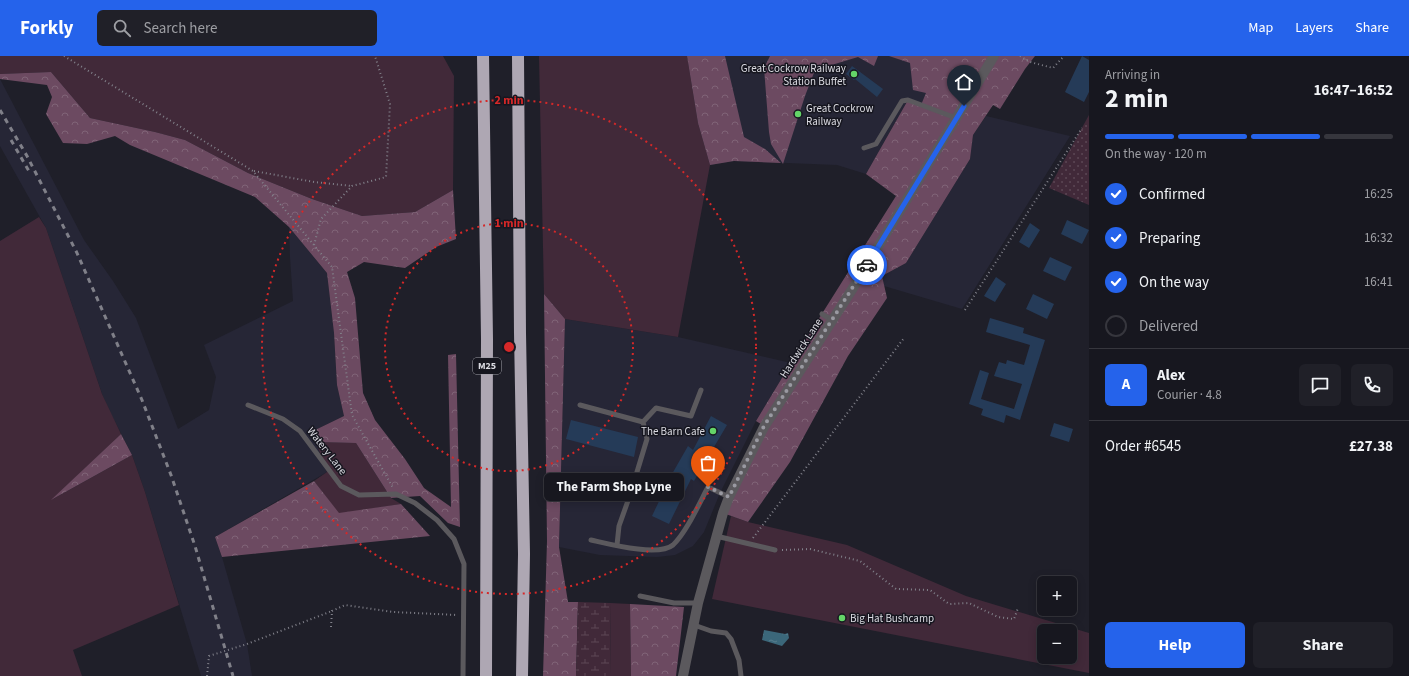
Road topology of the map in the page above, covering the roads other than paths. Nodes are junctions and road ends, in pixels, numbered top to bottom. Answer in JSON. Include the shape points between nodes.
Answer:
{"nodes":[{"id":1,"x":483,"y":56,"type":"edge"},
{"id":2,"x":518,"y":56,"type":"edge"},
{"id":3,"x":994,"y":56,"type":"edge"},
{"id":4,"x":956,"y":118,"type":"junction"},
{"id":5,"x":864,"y":148,"type":"dead end"},
{"id":6,"x":822,"y":314,"type":"dead end"},
{"id":7,"x":832,"y":320,"type":"junction"},
{"id":8,"x":701,"y":390,"type":"dead end"},
{"id":9,"x":580,"y":405,"type":"dead end"},
{"id":10,"x":248,"y":406,"type":"dead end"},
{"id":11,"x":643,"y":422,"type":"junction"},
{"id":12,"x":729,"y":497,"type":"junction"},
{"id":13,"x":716,"y":536,"type":"junction"},
{"id":14,"x":591,"y":540,"type":"dead end"},
{"id":15,"x":617,"y":545,"type":"junction"},
{"id":16,"x":775,"y":550,"type":"road end"},
{"id":17,"x":640,"y":596,"type":"dead end"},
{"id":18,"x":698,"y":603,"type":"junction"},
{"id":19,"x":694,"y":625,"type":"junction"},
{"id":20,"x":463,"y":676,"type":"edge"},
{"id":21,"x":486,"y":676,"type":"edge"},
{"id":22,"x":522,"y":676,"type":"edge"},
{"id":23,"x":683,"y":676,"type":"edge"},
{"id":24,"x":741,"y":676,"type":"edge"}],
"edges":[{"from":1,"to":21,"type":"highway","number":"M25","via":[[487,339]]},
{"from":2,"to":22,"type":"highway","via":[[524,554]]},
{"from":3,"to":4,"type":"street","name":"Hardwick Lane"},
{"from":4,"to":5,"type":"lane","via":[[908,100],[902,101],[876,144]]},
{"from":4,"to":7,"type":"street","name":"Hardwick Lane"},
{"from":6,"to":7,"type":"lane"},
{"from":7,"to":12,"type":"street","name":"Hardwick Lane","via":[[764,426]]},
{"from":8,"to":11,"type":"lane","via":[[691,416],[656,408]]},
{"from":9,"to":11,"type":"lane"},
{"from":10,"to":20,"type":"lane","name":"Watery Lane","via":[[283,419],[300,431],[341,486],[359,495],[396,494],[415,502],[437,520],[454,539],[464,564]]},
{"from":11,"to":15,"type":"lane","via":[[647,439],[618,526]]},
{"from":12,"to":13,"type":"street","name":"Hardwick Lane"},
{"from":12,"to":15,"type":"lane","via":[[708,487],[682,534],[672,546],[640,550]]},
{"from":13,"to":16,"type":"lane"},
{"from":13,"to":18,"type":"street","name":"Hardwick Lane"},
{"from":14,"to":15,"type":"lane"},
{"from":17,"to":18,"type":"lane","via":[[674,603]]},
{"from":18,"to":19,"type":"street","name":"Hardwick Lane"},
{"from":19,"to":23,"type":"street","name":"Hardwick Lane"},
{"from":19,"to":24,"type":"lane","via":[[726,633],[739,660]]}]}
